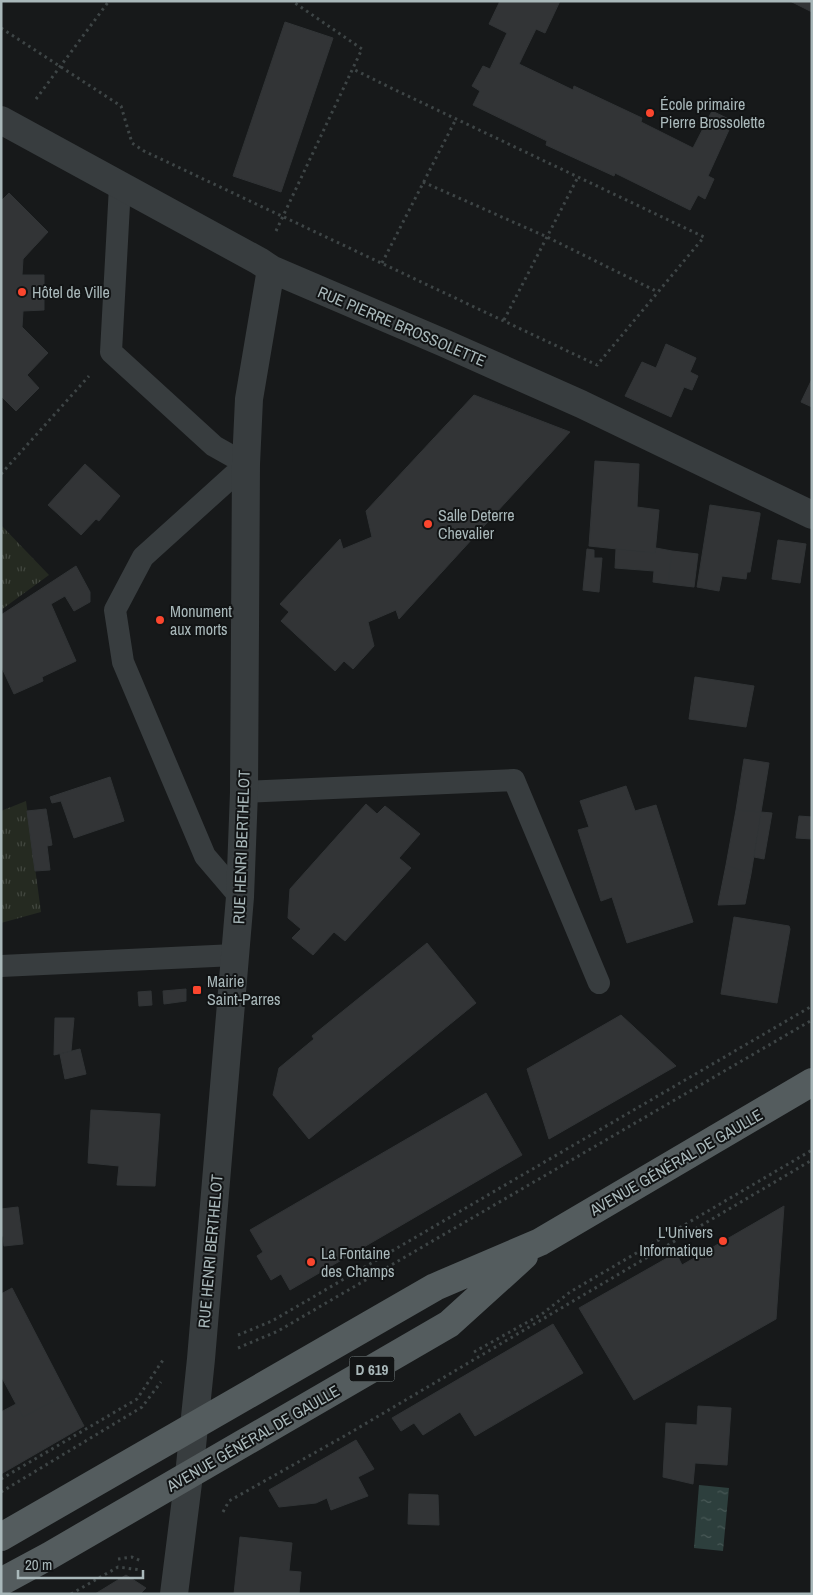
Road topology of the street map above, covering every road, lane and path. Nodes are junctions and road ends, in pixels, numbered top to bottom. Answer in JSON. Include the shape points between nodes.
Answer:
{"nodes":[{"id":1,"x":109,"y":1,"type":"edge"},
{"id":2,"x":292,"y":1,"type":"edge"},
{"id":3,"x":1,"y":28,"type":"edge"},
{"id":4,"x":60,"y":67,"type":"junction"},
{"id":5,"x":353,"y":69,"type":"junction"},
{"id":6,"x":456,"y":119,"type":"junction"},
{"id":7,"x":8,"y":124,"type":"edge"},
{"id":8,"x":578,"y":177,"type":"junction"},
{"id":9,"x":423,"y":182,"type":"junction"},
{"id":10,"x":120,"y":186,"type":"junction"},
{"id":11,"x":284,"y":216,"type":"junction"},
{"id":12,"x":547,"y":237,"type":"junction"},
{"id":13,"x":382,"y":263,"type":"junction"},
{"id":14,"x":270,"y":269,"type":"junction"},
{"id":15,"x":658,"y":292,"type":"junction"},
{"id":16,"x":504,"y":320,"type":"junction"},
{"id":17,"x":111,"y":352,"type":"junction"},
{"id":18,"x":246,"y":464,"type":"junction"},
{"id":19,"x":1,"y":474,"type":"edge"},
{"id":20,"x":812,"y":515,"type":"edge"},
{"id":21,"x":244,"y":792,"type":"junction"},
{"id":22,"x":240,"y":897,"type":"junction"},
{"id":23,"x":235,"y":955,"type":"junction"},
{"id":24,"x":1,"y":966,"type":"edge"},
{"id":25,"x":599,"y":984,"type":"dead end"},
{"id":26,"x":812,"y":1006,"type":"edge"},
{"id":27,"x":812,"y":1020,"type":"edge"},
{"id":28,"x":812,"y":1082,"type":"edge"},
{"id":29,"x":812,"y":1160,"type":"edge"},
{"id":30,"x":540,"y":1242,"type":"junction"},
{"id":31,"x":201,"y":1352,"type":"junction"},
{"id":32,"x":194,"y":1426,"type":"junction"},
{"id":33,"x":189,"y":1475,"type":"junction"},
{"id":34,"x":1,"y":1479,"type":"edge"},
{"id":35,"x":1,"y":1492,"type":"edge"},
{"id":36,"x":219,"y":1518,"type":"dead end"},
{"id":37,"x":1,"y":1537,"type":"edge"},
{"id":38,"x":179,"y":1554,"type":"junction"},
{"id":39,"x":1,"y":1582,"type":"edge"},
{"id":40,"x":71,"y":1594,"type":"edge"},
{"id":41,"x":174,"y":1594,"type":"edge"}],
"edges":[{"from":1,"to":4,"type":"path"},
{"from":2,"to":5,"type":"path","via":[[362,49]]},
{"from":3,"to":4,"type":"path"},
{"from":4,"to":7,"type":"path"},
{"from":4,"to":11,"type":"path","via":[[121,106],[132,143],[144,151]]},
{"from":5,"to":6,"type":"path"},
{"from":5,"to":11,"type":"path"},
{"from":6,"to":8,"type":"path"},
{"from":6,"to":9,"type":"path"},
{"from":7,"to":10,"type":"street","name":"RUE PIERRE BROSSOLETTE"},
{"from":8,"to":12,"type":"path"},
{"from":8,"to":15,"type":"path","via":[[704,237]]},
{"from":9,"to":12,"type":"path"},
{"from":9,"to":13,"type":"path"},
{"from":10,"to":14,"type":"street","name":"RUE PIERRE BROSSOLETTE"},
{"from":10,"to":17,"type":"lane"},
{"from":11,"to":13,"type":"path"},
{"from":12,"to":15,"type":"path"},
{"from":12,"to":16,"type":"path"},
{"from":13,"to":16,"type":"path"},
{"from":14,"to":18,"type":"street","name":"RUE HENRI BERTHELOT","via":[[249,399]]},
{"from":14,"to":20,"type":"street","name":"RUE PIERRE BROSSOLETTE","via":[[573,400]]},
{"from":15,"to":16,"type":"path","via":[[597,365]]},
{"from":17,"to":18,"type":"lane","via":[[214,446]]},
{"from":17,"to":19,"type":"path"},
{"from":18,"to":21,"type":"street","name":"RUE HENRI BERTHELOT"},
{"from":18,"to":22,"type":"lane","via":[[143,557],[115,610],[123,662],[205,856]]},
{"from":21,"to":22,"type":"street","name":"RUE HENRI BERTHELOT"},
{"from":21,"to":25,"type":"lane","via":[[514,780]]},
{"from":22,"to":23,"type":"street","name":"RUE HENRI BERTHELOT"},
{"from":23,"to":24,"type":"lane"},
{"from":23,"to":31,"type":"street","name":"RUE HENRI BERTHELOT"},
{"from":26,"to":31,"type":"path","via":[[272,1322]]},
{"from":27,"to":31,"type":"path","via":[[278,1331],[240,1348]]},
{"from":28,"to":30,"type":"main road","name":"AVENUE GÉNÉRAL DE GAULLE","number":"D 619"},
{"from":29,"to":36,"type":"path","via":[[229,1501]]},
{"from":30,"to":32,"type":"main road","name":"AVENUE GÉNÉRAL DE GAULLE","number":"D 619","via":[[435,1287]]},
{"from":30,"to":33,"type":"main road","name":"AVENUE GÉNÉRAL DE GAULLE","number":"D 619","via":[[449,1324]]},
{"from":31,"to":32,"type":"street","name":"RUE HENRI BERTHELOT"},
{"from":31,"to":34,"type":"path","via":[[169,1352],[137,1399]]},
{"from":31,"to":35,"type":"path","via":[[176,1362],[142,1407]]},
{"from":32,"to":33,"type":"street","name":"RUE HENRI BERTHELOT"},
{"from":32,"to":37,"type":"main road","name":"AVENUE GÉNÉRAL DE GAULLE","number":"D 619"},
{"from":33,"to":38,"type":"street","name":"RUE HENRI BERTHELOT"},
{"from":33,"to":39,"type":"main road","name":"AVENUE GÉNÉRAL DE GAULLE","number":"D 619"},
{"from":38,"to":40,"type":"path","via":[[156,1568],[118,1567]]},
{"from":38,"to":41,"type":"street","name":"RUE HENRI BERTHELOT"}]}
